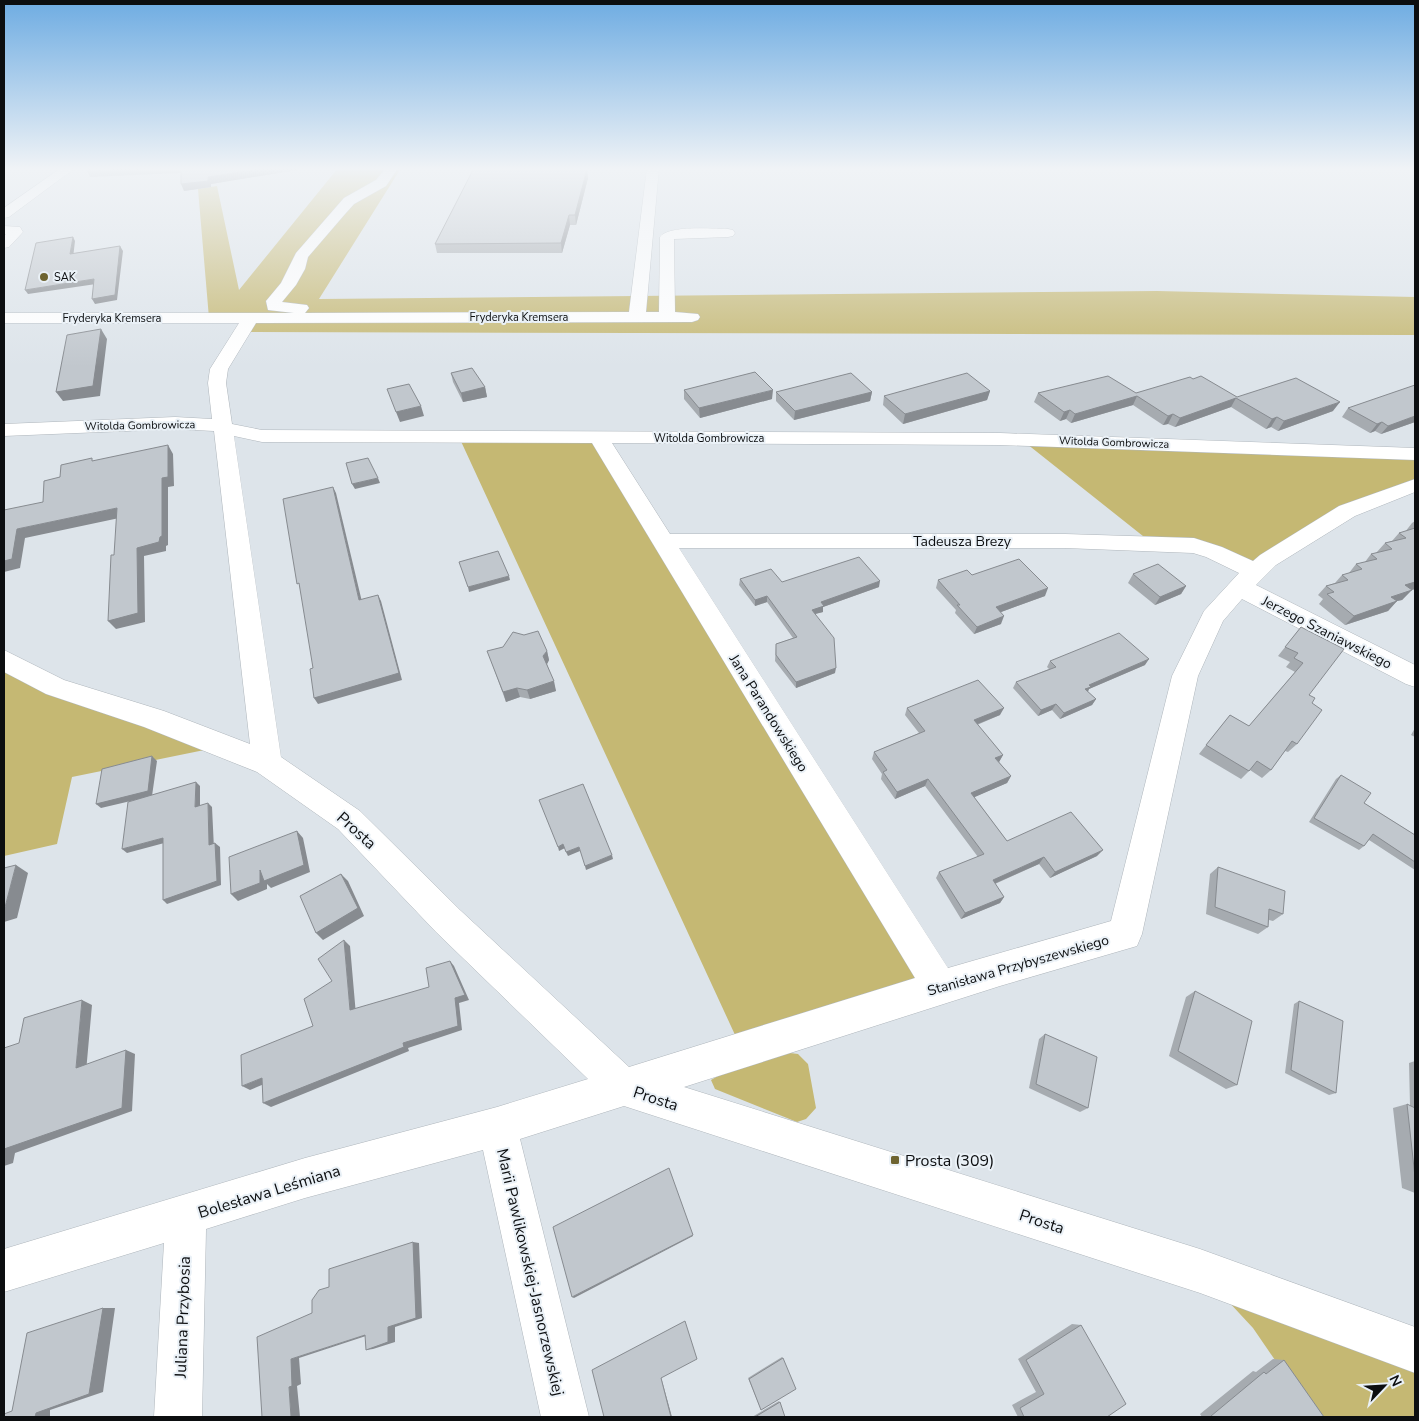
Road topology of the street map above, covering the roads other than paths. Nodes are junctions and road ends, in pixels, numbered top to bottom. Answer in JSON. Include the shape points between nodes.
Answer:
{"nodes":[{"id":1,"x":14,"y":234,"type":"edge"},
{"id":2,"x":320,"y":234,"type":"edge"},
{"id":3,"x":646,"y":234,"type":"edge"},
{"id":4,"x":671,"y":234,"type":"edge"},
{"id":5,"x":4,"y":244,"type":"edge"},
{"id":6,"x":294,"y":317,"type":"junction"},
{"id":7,"x":638,"y":317,"type":"junction"},
{"id":8,"x":666,"y":317,"type":"junction"},
{"id":9,"x":692,"y":317,"type":"dead end"},
{"id":10,"x":4,"y":318,"type":"edge"},
{"id":11,"x":251,"y":318,"type":"junction"},
{"id":12,"x":222,"y":427,"type":"junction"},
{"id":13,"x":4,"y":430,"type":"edge"},
{"id":14,"x":598,"y":438,"type":"junction"},
{"id":15,"x":1414,"y":455,"type":"edge"},
{"id":16,"x":1415,"y":485,"type":"edge"},
{"id":17,"x":662,"y":541,"type":"junction"},
{"id":18,"x":1248,"y":580,"type":"junction"},
{"id":19,"x":4,"y":660,"type":"edge"},
{"id":20,"x":1415,"y":677,"type":"edge"},
{"id":21,"x":267,"y":763,"type":"junction"},
{"id":22,"x":941,"y":988,"type":"junction"},
{"id":23,"x":623,"y":1087,"type":"junction"},
{"id":24,"x":516,"y":1121,"type":"junction"},
{"id":25,"x":186,"y":1216,"type":"junction"},
{"id":26,"x":4,"y":1271,"type":"edge"},
{"id":27,"x":1415,"y":1350,"type":"edge"},
{"id":28,"x":178,"y":1417,"type":"edge"},
{"id":29,"x":565,"y":1417,"type":"edge"}],
"edges":[{"from":1,"to":5,"type":"street"},
{"from":2,"to":6,"type":"street","via":[[301,256],[288,285],[274,301],[274,307],[300,308]]},
{"from":3,"to":7,"type":"street"},
{"from":4,"to":8,"type":"street","via":[[667,237]]},
{"from":6,"to":7,"type":"street","name":"Fryderyka Kremsera"},
{"from":6,"to":11,"type":"street","name":"Fryderyka Kremsera"},
{"from":7,"to":8,"type":"street","name":"Fryderyka Kremsera"},
{"from":8,"to":9,"type":"street","name":"Fryderyka Kremsera"},
{"from":10,"to":11,"type":"street","name":"Fryderyka Kremsera"},
{"from":11,"to":12,"type":"street","via":[[219,369],[217,383]]},
{"from":12,"to":13,"type":"street","name":"Witolda Gombrowicza","via":[[175,422]]},
{"from":12,"to":14,"type":"street","name":"Witolda Gombrowicza","via":[[262,436]]},
{"from":12,"to":21,"type":"street"},
{"from":14,"to":15,"type":"street","name":"Witolda Gombrowicza","via":[[1008,439]]},
{"from":14,"to":17,"type":"street","name":"Jana Parandowskiego"},
{"from":16,"to":18,"type":"street","name":"Stanisława Przybyszewskiego","via":[[1347,511],[1268,560]]},
{"from":17,"to":18,"type":"street","name":"Tadeusza Brezy","via":[[1065,541],[1194,546],[1214,552]]},
{"from":17,"to":22,"type":"street","name":"Jana Parandowskiego"},
{"from":18,"to":20,"type":"street","name":"Jerzego Szaniawskiego"},
{"from":18,"to":22,"type":"street","name":"Stanisława Przybyszewskiego","via":[[1214,617],[1185,676],[1125,934]]},
{"from":19,"to":21,"type":"street","name":"Prosta","via":[[55,687],[154,719]]},
{"from":21,"to":23,"type":"street","name":"Prosta","via":[[349,820],[448,921]]},
{"from":22,"to":23,"type":"street","name":"Stanisława Przybyszewskiego"},
{"from":23,"to":24,"type":"street","name":"Stanisława Przybyszewskiego"},
{"from":23,"to":27,"type":"street","name":"Prosta","via":[[1200,1271]]},
{"from":24,"to":25,"type":"street","name":"Bolesława Leśmiana","via":[[305,1178]]},
{"from":24,"to":29,"type":"street","name":"Marii Pawlikowskiej-Jasnorzewskiej"},
{"from":25,"to":26,"type":"street","name":"Bolesława Leśmiana"},
{"from":25,"to":28,"type":"street","name":"Juliana Przybosia"}]}
